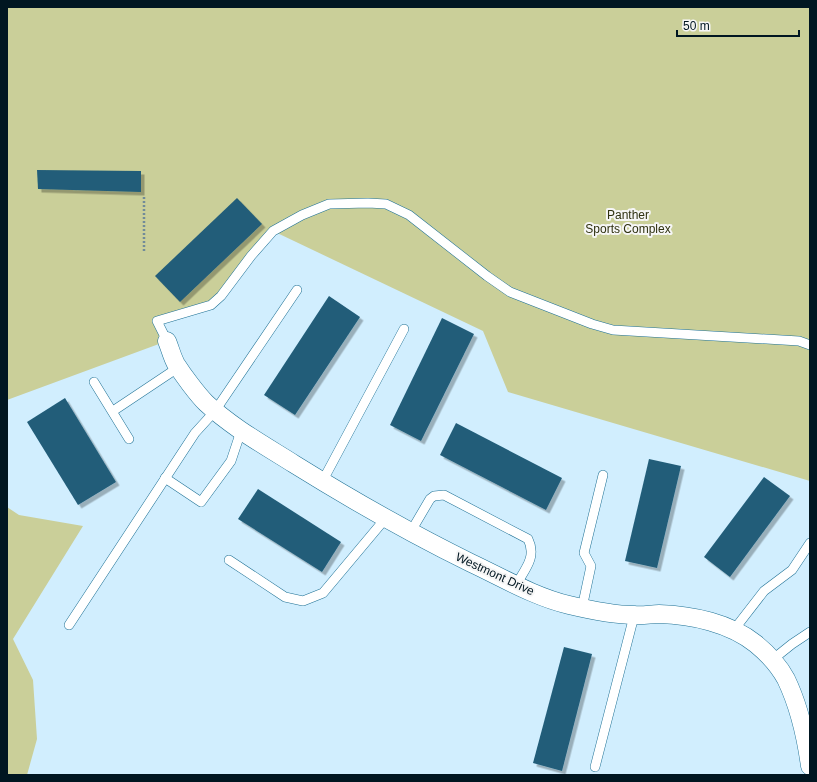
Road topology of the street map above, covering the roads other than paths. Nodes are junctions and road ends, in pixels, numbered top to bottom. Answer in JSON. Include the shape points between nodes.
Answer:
{"nodes":[{"id":1,"x":297,"y":290,"type":"dead end"},
{"id":2,"x":404,"y":329,"type":"dead end"},
{"id":3,"x":167,"y":341,"type":"joint"},
{"id":4,"x":810,"y":344,"type":"edge"},
{"id":5,"x":179,"y":367,"type":"junction"},
{"id":6,"x":94,"y":382,"type":"dead end"},
{"id":7,"x":113,"y":411,"type":"junction"},
{"id":8,"x":215,"y":411,"type":"junction"},
{"id":9,"x":241,"y":431,"type":"junction"},
{"id":10,"x":129,"y":439,"type":"dead end"},
{"id":11,"x":603,"y":475,"type":"dead end"},
{"id":12,"x":165,"y":478,"type":"junction"},
{"id":13,"x":322,"y":482,"type":"junction"},
{"id":14,"x":385,"y":519,"type":"junction"},
{"id":15,"x":410,"y":533,"type":"junction"},
{"id":16,"x":810,"y":543,"type":"edge"},
{"id":17,"x":229,"y":560,"type":"dead end"},
{"id":18,"x":516,"y":585,"type":"junction"},
{"id":19,"x":582,"y":608,"type":"junction"},
{"id":20,"x":634,"y":616,"type":"junction"},
{"id":21,"x":69,"y":625,"type":"dead end"},
{"id":22,"x":733,"y":631,"type":"junction"},
{"id":23,"x":810,"y":632,"type":"edge"},
{"id":24,"x":772,"y":660,"type":"junction"},
{"id":25,"x":810,"y":766,"type":"edge"},
{"id":26,"x":595,"y":767,"type":"dead end"}],
"edges":[{"from":1,"to":8,"type":"lane"},
{"from":2,"to":13,"type":"lane"},
{"from":3,"to":4,"type":"lane","via":[[157,321],[211,305],[273,231],[302,214],[329,204],[368,203],[386,204],[409,215],[510,292],[592,324],[613,330]]},
{"from":3,"to":5,"type":"street","name":"Westmont Drive"},
{"from":5,"to":7,"type":"lane"},
{"from":5,"to":8,"type":"street","name":"Westmont Drive","via":[[204,401]]},
{"from":6,"to":7,"type":"lane"},
{"from":7,"to":10,"type":"lane"},
{"from":8,"to":9,"type":"street","name":"Westmont Drive"},
{"from":8,"to":12,"type":"lane","via":[[195,433]]},
{"from":9,"to":12,"type":"lane","via":[[231,461],[201,502]]},
{"from":9,"to":13,"type":"street","name":"Westmont Drive"},
{"from":11,"to":19,"type":"lane","via":[[584,553],[591,566]]},
{"from":12,"to":21,"type":"lane"},
{"from":13,"to":14,"type":"street","name":"Westmont Drive"},
{"from":14,"to":15,"type":"street","name":"Westmont Drive"},
{"from":14,"to":17,"type":"lane","via":[[323,593],[303,600],[285,598]]},
{"from":15,"to":18,"type":"street","name":"Westmont Drive"},
{"from":15,"to":18,"type":"lane","via":[[430,499],[444,495],[528,539],[532,557]]},
{"from":16,"to":22,"type":"lane","via":[[792,570],[764,591]]},
{"from":18,"to":19,"type":"street","name":"Westmont Drive","via":[[567,605]]},
{"from":19,"to":20,"type":"street","name":"Westmont Drive"},
{"from":20,"to":22,"type":"street","name":"Westmont Drive","via":[[679,615]]},
{"from":20,"to":26,"type":"lane"},
{"from":22,"to":24,"type":"street","name":"Westmont Drive","via":[[756,644]]},
{"from":23,"to":24,"type":"lane"},
{"from":24,"to":25,"type":"street","name":"Westmont Drive","via":[[785,678],[796,705],[807,743]]}]}
